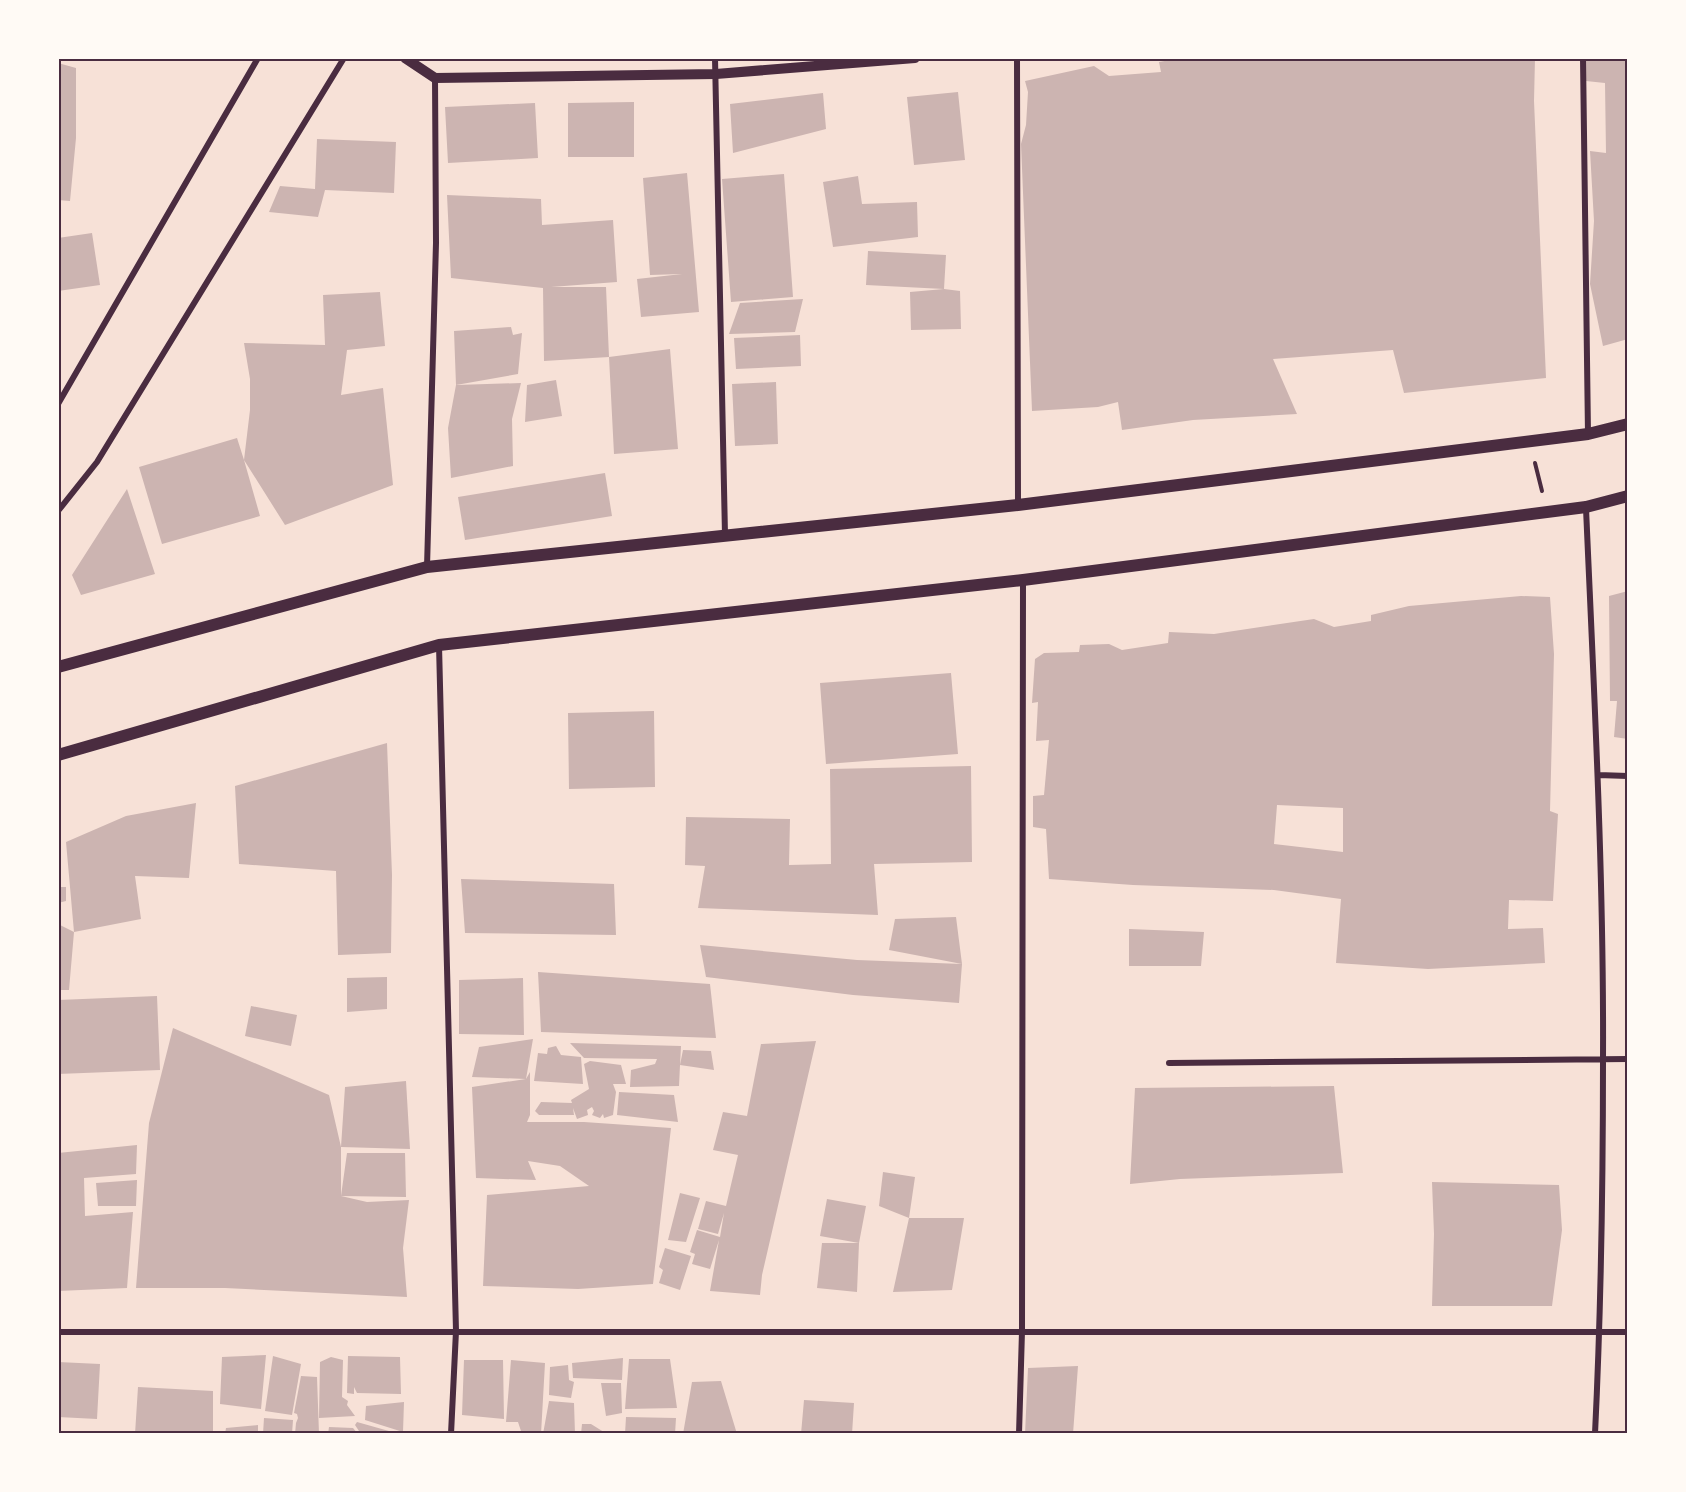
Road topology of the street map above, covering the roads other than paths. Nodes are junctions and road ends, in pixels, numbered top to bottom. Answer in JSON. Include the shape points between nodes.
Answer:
{"nodes":[{"id":1,"x":258,"y":58,"type":"edge"},
{"id":2,"x":344,"y":58,"type":"edge"},
{"id":3,"x":405,"y":58,"type":"edge"},
{"id":4,"x":715,"y":58,"type":"edge"},
{"id":5,"x":915,"y":58,"type":"edge"},
{"id":6,"x":1017,"y":58,"type":"edge"},
{"id":7,"x":1583,"y":58,"type":"edge"},
{"id":8,"x":716,"y":74,"type":"junction"},
{"id":9,"x":435,"y":78,"type":"junction"},
{"id":10,"x":58,"y":404,"type":"edge"},
{"id":11,"x":1628,"y":424,"type":"edge"},
{"id":12,"x":1588,"y":434,"type":"junction"},
{"id":13,"x":1628,"y":496,"type":"edge"},
{"id":14,"x":1018,"y":505,"type":"junction"},
{"id":15,"x":1586,"y":507,"type":"junction"},
{"id":16,"x":58,"y":511,"type":"edge"},
{"id":17,"x":725,"y":535,"type":"junction"},
{"id":18,"x":427,"y":567,"type":"junction"},
{"id":19,"x":1023,"y":580,"type":"junction"},
{"id":20,"x":439,"y":645,"type":"junction"},
{"id":21,"x":58,"y":667,"type":"edge"},
{"id":22,"x":58,"y":754,"type":"edge"},
{"id":23,"x":1598,"y":775,"type":"junction"},
{"id":24,"x":1628,"y":776,"type":"edge"},
{"id":25,"x":1628,"y":1059,"type":"edge"},
{"id":26,"x":1604,"y":1060,"type":"junction"},
{"id":27,"x":1169,"y":1063,"type":"dead end"},
{"id":28,"x":456,"y":1331,"type":"junction"},
{"id":29,"x":1022,"y":1331,"type":"junction"},
{"id":30,"x":1600,"y":1331,"type":"junction"},
{"id":31,"x":58,"y":1332,"type":"edge"},
{"id":32,"x":1628,"y":1332,"type":"edge"},
{"id":33,"x":451,"y":1434,"type":"edge"},
{"id":34,"x":1019,"y":1434,"type":"edge"},
{"id":35,"x":1595,"y":1434,"type":"edge"}],
"edges":[{"from":1,"to":10,"type":"street"},
{"from":2,"to":16,"type":"street","via":[[98,462]]},
{"from":3,"to":9,"type":"street"},
{"from":4,"to":8,"type":"street"},
{"from":5,"to":8,"type":"street"},
{"from":6,"to":14,"type":"street"},
{"from":7,"to":12,"type":"street"},
{"from":8,"to":9,"type":"street"},
{"from":8,"to":17,"type":"street"},
{"from":9,"to":18,"type":"street","via":[[436,243]]},
{"from":11,"to":12,"type":"main road"},
{"from":12,"to":14,"type":"main road"},
{"from":13,"to":15,"type":"main road"},
{"from":14,"to":17,"type":"main road"},
{"from":15,"to":19,"type":"main road"},
{"from":15,"to":23,"type":"street"},
{"from":17,"to":18,"type":"main road"},
{"from":18,"to":21,"type":"main road"},
{"from":19,"to":20,"type":"main road"},
{"from":19,"to":29,"type":"street"},
{"from":20,"to":22,"type":"main road"},
{"from":20,"to":28,"type":"street"},
{"from":23,"to":24,"type":"street"},
{"from":23,"to":26,"type":"street"},
{"from":25,"to":26,"type":"street"},
{"from":26,"to":27,"type":"street"},
{"from":26,"to":30,"type":"street"},
{"from":28,"to":29,"type":"street"},
{"from":28,"to":31,"type":"street"},
{"from":28,"to":33,"type":"street"},
{"from":29,"to":30,"type":"street"},
{"from":29,"to":34,"type":"street"},
{"from":30,"to":32,"type":"street"},
{"from":30,"to":35,"type":"street"}]}
